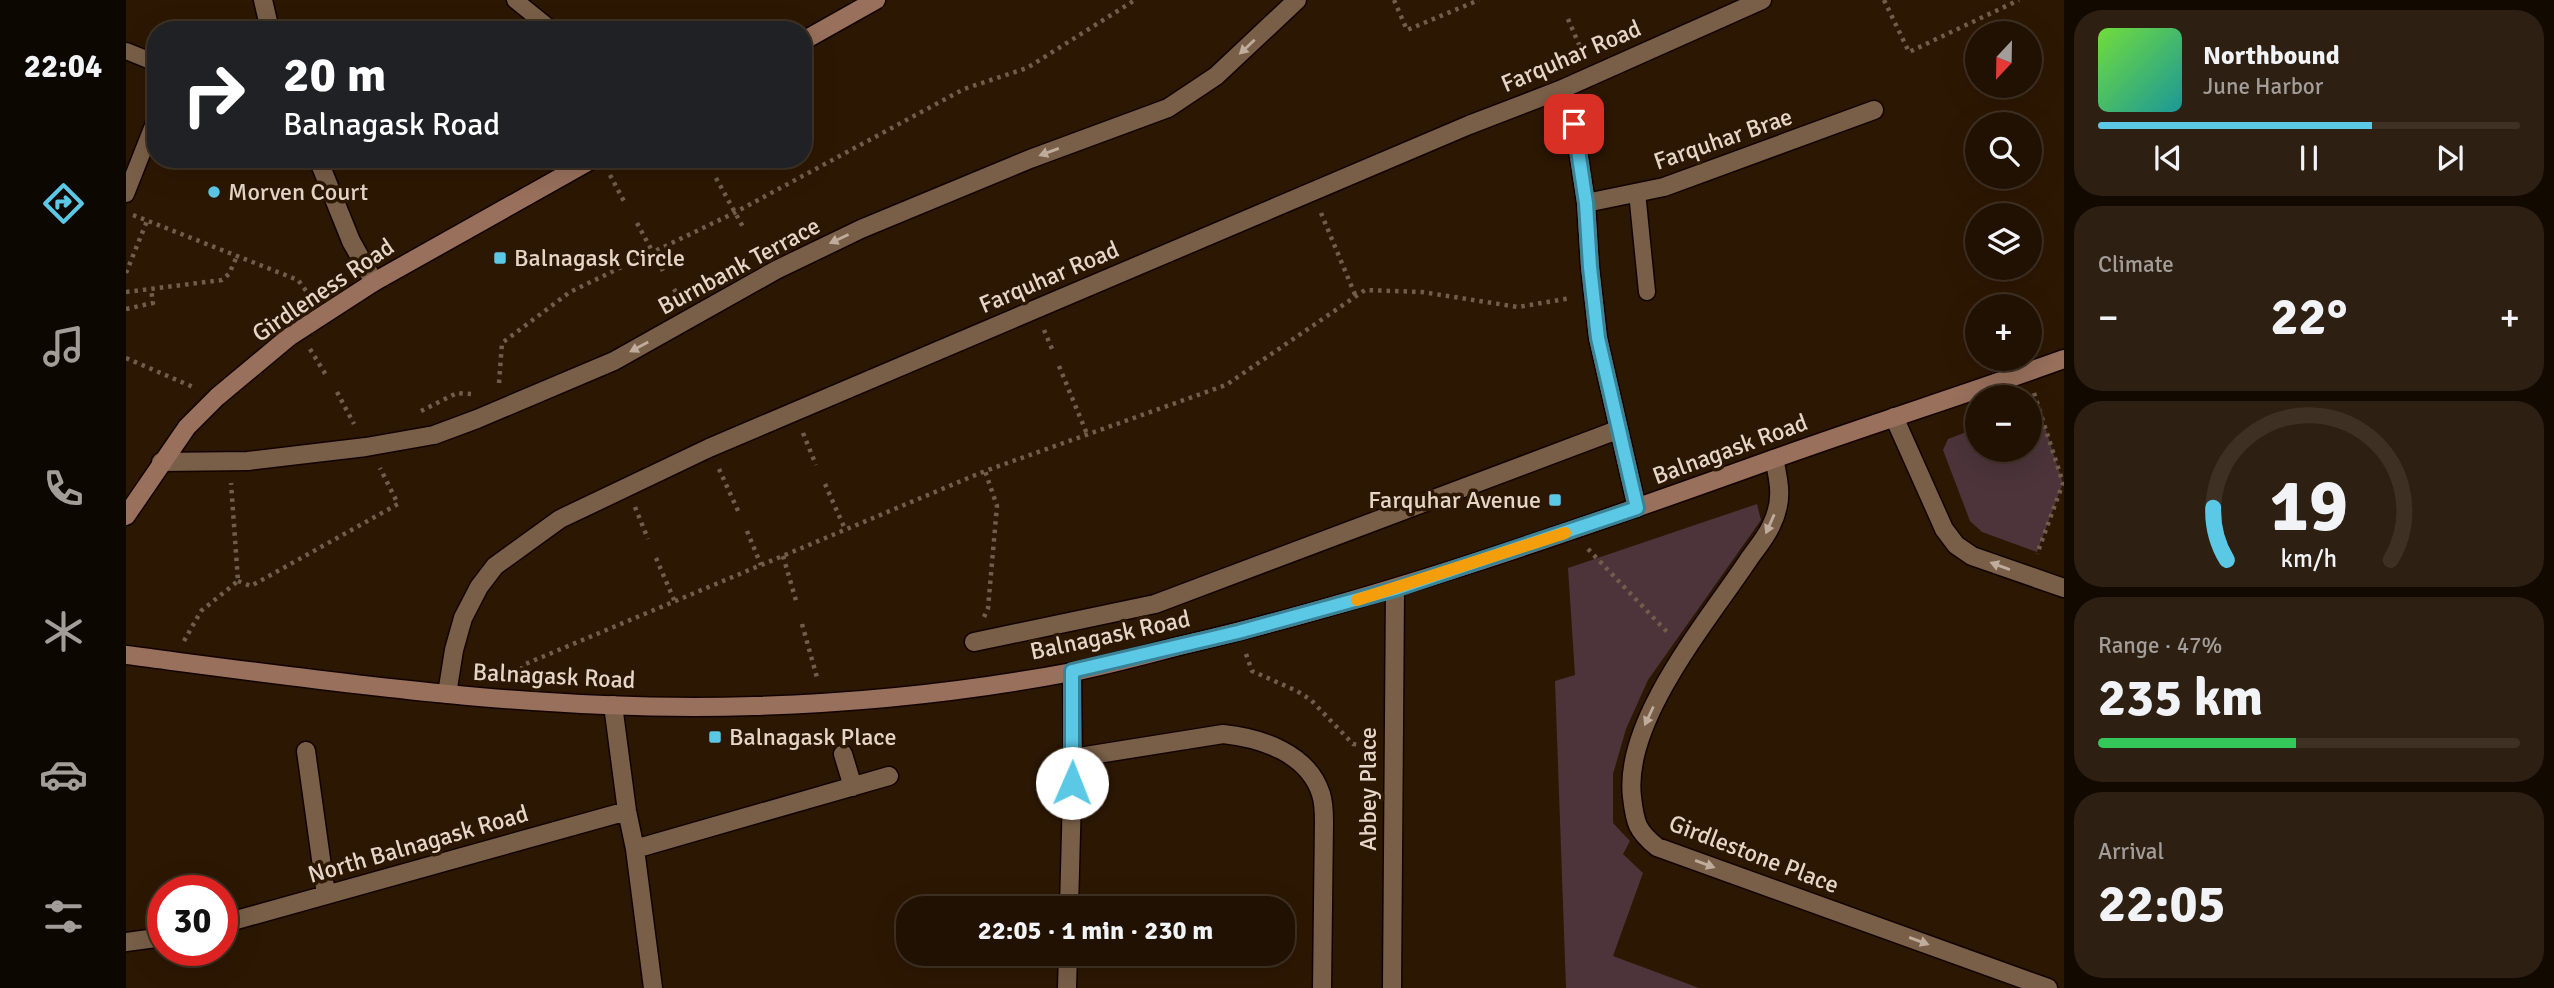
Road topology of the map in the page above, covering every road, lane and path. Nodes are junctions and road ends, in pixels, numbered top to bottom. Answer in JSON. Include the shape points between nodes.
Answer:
{"nodes":[{"id":1,"x":263,"y":0,"type":"edge"},
{"id":2,"x":514,"y":0,"type":"edge"},
{"id":3,"x":876,"y":0,"type":"edge"},
{"id":4,"x":1135,"y":0,"type":"edge"},
{"id":5,"x":1297,"y":0,"type":"edge"},
{"id":6,"x":1394,"y":0,"type":"edge"},
{"id":7,"x":1479,"y":0,"type":"edge"},
{"id":8,"x":1762,"y":0,"type":"edge"},
{"id":9,"x":1884,"y":0,"type":"edge"},
{"id":10,"x":2019,"y":0,"type":"edge"},
{"id":11,"x":1567,"y":19,"type":"dead end"},
{"id":12,"x":268,"y":21,"type":"edge"},
{"id":13,"x":541,"y":21,"type":"edge"},
{"id":14,"x":812,"y":36,"type":"edge"},
{"id":15,"x":126,"y":51,"type":"edge"},
{"id":16,"x":147,"y":59,"type":"edge"},
{"id":17,"x":1593,"y":75,"type":"junction"},
{"id":18,"x":1560,"y":90,"type":"junction"},
{"id":19,"x":1874,"y":110,"type":"dead end"},
{"id":20,"x":147,"y":141,"type":"edge"},
{"id":21,"x":322,"y":168,"type":"edge"},
{"id":22,"x":594,"y":168,"type":"edge"},
{"id":23,"x":602,"y":168,"type":"edge"},
{"id":24,"x":716,"y":178,"type":"dead end"},
{"id":25,"x":1313,"y":192,"type":"junction"},
{"id":26,"x":1637,"y":192,"type":"junction"},
{"id":27,"x":126,"y":194,"type":"edge"},
{"id":28,"x":1586,"y":203,"type":"junction"},
{"id":29,"x":626,"y":205,"type":"dead end"},
{"id":30,"x":126,"y":213,"type":"edge"},
{"id":31,"x":734,"y":213,"type":"junction"},
{"id":32,"x":147,"y":221,"type":"junction"},
{"id":33,"x":637,"y":223,"type":"dead end"},
{"id":34,"x":743,"y":227,"type":"dead end"},
{"id":35,"x":653,"y":252,"type":"junction"},
{"id":36,"x":237,"y":256,"type":"junction"},
{"id":37,"x":664,"y":272,"type":"dead end"},
{"id":38,"x":126,"y":273,"type":"edge"},
{"id":39,"x":374,"y":282,"type":"junction"},
{"id":40,"x":151,"y":289,"type":"junction"},
{"id":41,"x":126,"y":292,"type":"edge"},
{"id":42,"x":1647,"y":292,"type":"dead end"},
{"id":43,"x":1593,"y":295,"type":"junction"},
{"id":44,"x":311,"y":297,"type":"dead end"},
{"id":45,"x":1356,"y":297,"type":"junction"},
{"id":46,"x":126,"y":309,"type":"edge"},
{"id":47,"x":126,"y":358,"type":"edge"},
{"id":48,"x":2064,"y":359,"type":"edge"},
{"id":49,"x":1059,"y":366,"type":"dead end"},
{"id":50,"x":2028,"y":372,"type":"junction"},
{"id":51,"x":498,"y":391,"type":"dead end"},
{"id":52,"x":482,"y":394,"type":"dead end"},
{"id":53,"x":217,"y":397,"type":"junction"},
{"id":54,"x":793,"y":413,"type":"junction"},
{"id":55,"x":409,"y":416,"type":"dead end"},
{"id":56,"x":1894,"y":417,"type":"junction"},
{"id":57,"x":1618,"y":430,"type":"junction"},
{"id":58,"x":1087,"y":435,"type":"junction"},
{"id":59,"x":709,"y":449,"type":"junction"},
{"id":60,"x":1773,"y":459,"type":"junction"},
{"id":61,"x":229,"y":461,"type":"junction"},
{"id":62,"x":162,"y":462,"type":"junction"},
{"id":63,"x":817,"y":465,"type":"dead end"},
{"id":64,"x":379,"y":467,"type":"dead end"},
{"id":65,"x":985,"y":471,"type":"junction"},
{"id":66,"x":825,"y":484,"type":"dead end"},
{"id":67,"x":626,"y":487,"type":"junction"},
{"id":68,"x":1637,"y":508,"type":"junction"},
{"id":69,"x":739,"y":513,"type":"dead end"},
{"id":70,"x":126,"y":516,"type":"edge"},
{"id":71,"x":845,"y":530,"type":"junction"},
{"id":72,"x":1572,"y":530,"type":"junction"},
{"id":73,"x":747,"y":531,"type":"dead end"},
{"id":74,"x":648,"y":539,"type":"dead end"},
{"id":75,"x":783,"y":556,"type":"junction"},
{"id":76,"x":656,"y":558,"type":"dead end"},
{"id":77,"x":761,"y":565,"type":"junction"},
{"id":78,"x":2028,"y":576,"type":"junction"},
{"id":79,"x":238,"y":581,"type":"junction"},
{"id":80,"x":1395,"y":589,"type":"junction"},
{"id":81,"x":2064,"y":589,"type":"edge"},
{"id":82,"x":674,"y":602,"type":"junction"},
{"id":83,"x":797,"y":604,"type":"dead end"},
{"id":84,"x":1238,"y":632,"type":"junction"},
{"id":85,"x":974,"y":642,"type":"joint"},
{"id":86,"x":1687,"y":652,"type":"junction"},
{"id":87,"x":126,"y":655,"type":"edge"},
{"id":88,"x":180,"y":662,"type":"junction"},
{"id":89,"x":1072,"y":671,"type":"junction"},
{"id":90,"x":447,"y":694,"type":"junction"},
{"id":91,"x":512,"y":699,"type":"junction"},
{"id":92,"x":612,"y":705,"type":"junction"},
{"id":93,"x":1392,"y":747,"type":"junction"},
{"id":94,"x":306,"y":751,"type":"dead end"},
{"id":95,"x":843,"y":754,"type":"dead end"},
{"id":96,"x":1073,"y":758,"type":"junction"},
{"id":97,"x":889,"y":776,"type":"dead end"},
{"id":98,"x":853,"y":787,"type":"junction"},
{"id":99,"x":627,"y":811,"type":"junction"},
{"id":100,"x":635,"y":849,"type":"junction"},
{"id":101,"x":326,"y":895,"type":"junction"},
{"id":102,"x":1069,"y":896,"type":"edge"},
{"id":103,"x":238,"y":920,"type":"edge"},
{"id":104,"x":147,"y":939,"type":"edge"},
{"id":105,"x":126,"y":942,"type":"edge"},
{"id":106,"x":1068,"y":966,"type":"edge"},
{"id":107,"x":653,"y":988,"type":"edge"},
{"id":108,"x":1067,"y":988,"type":"edge"},
{"id":109,"x":1322,"y":988,"type":"edge"},
{"id":110,"x":1392,"y":988,"type":"edge"},
{"id":111,"x":2048,"y":988,"type":"edge"}],
"edges":[{"from":1,"to":12,"type":"street"},
{"from":2,"to":13,"type":"lane"},
{"from":3,"to":14,"type":"street"},
{"from":4,"to":31,"type":"path","via":[[1027,68],[964,89]]},
{"from":5,"to":61,"type":"street","name":"Burnbank Terrace","one_way":true,"via":[[1216,76],[1175,105],[861,229],[614,361],[531,397],[434,435]]},
{"from":6,"to":7,"type":"path","via":[[1407,30]]},
{"from":8,"to":17,"type":"street","name":"Farquhar Road"},
{"from":9,"to":10,"type":"path","via":[[1909,52]]},
{"from":11,"to":17,"type":"path"},
{"from":15,"to":16,"type":"lane"},
{"from":17,"to":18,"type":"street","name":"Farquhar Road"},
{"from":18,"to":25,"type":"street","name":"Farquhar Road"},
{"from":18,"to":28,"type":"street","via":[[1574,124]]},
{"from":19,"to":26,"type":"street","name":"Farquhar Brae"},
{"from":20,"to":27,"type":"lane"},
{"from":21,"to":39,"type":"street","via":[[351,241]]},
{"from":22,"to":39,"type":"street","name":"Girdleness Road"},
{"from":23,"to":29,"type":"path"},
{"from":24,"to":31,"type":"path"},
{"from":25,"to":45,"type":"path"},
{"from":25,"to":54,"type":"street","name":"Farquhar Road"},
{"from":26,"to":28,"type":"street","name":"Farquhar Brae"},
{"from":26,"to":42,"type":"lane"},
{"from":28,"to":43,"type":"street"},
{"from":30,"to":32,"type":"path"},
{"from":31,"to":34,"type":"path"},
{"from":31,"to":35,"type":"path"},
{"from":32,"to":36,"type":"path"},
{"from":32,"to":38,"type":"path"},
{"from":33,"to":35,"type":"path"},
{"from":35,"to":37,"type":"path"},
{"from":35,"to":51,"type":"path","via":[[570,292],[502,343]]},
{"from":36,"to":40,"type":"path","via":[[222,280]]},
{"from":36,"to":44,"type":"path","via":[[298,279]]},
{"from":39,"to":53,"type":"street","name":"Girdleness Road","via":[[289,337]]},
{"from":40,"to":41,"type":"path"},
{"from":40,"to":46,"type":"path","via":[[153,303]]},
{"from":43,"to":45,"type":"path","via":[[1518,306],[1422,292],[1365,290]]},
{"from":43,"to":57,"type":"street"},
{"from":45,"to":58,"type":"path","via":[[1226,385]]},
{"from":47,"to":53,"type":"path"},
{"from":48,"to":50,"type":"street","name":"Balnagask Road"},
{"from":49,"to":58,"type":"path"},
{"from":50,"to":56,"type":"street","name":"Balnagask Road"},
{"from":50,"to":78,"type":"path","via":[[2063,483]]},
{"from":52,"to":55,"type":"path","via":[[457,393]]},
{"from":53,"to":62,"type":"street","name":"Girdleness Road","via":[[187,427]]},
{"from":54,"to":59,"type":"street","name":"Farquhar Road"},
{"from":54,"to":63,"type":"path"},
{"from":56,"to":60,"type":"street","name":"Balnagask Road"},
{"from":78,"to":56,"type":"street","one_way":true,"via":[[1972,556],[1956,545],[1944,529]]},
{"from":57,"to":68,"type":"street"},
{"from":57,"to":85,"type":"street","via":[[1155,604]]},
{"from":58,"to":65,"type":"path"},
{"from":59,"to":67,"type":"street","name":"Farquhar Road"},
{"from":59,"to":69,"type":"path"},
{"from":60,"to":68,"type":"street","name":"Balnagask Road"},
{"from":60,"to":86,"type":"street","name":"Girdlestone Place","one_way":true,"via":[[1781,489],[1772,525]]},
{"from":61,"to":62,"type":"street","name":"Burnbank Terrace"},
{"from":61,"to":79,"type":"path"},
{"from":62,"to":70,"type":"street","name":"Girdleness Road"},
{"from":64,"to":79,"type":"path","via":[[398,504],[251,586]]},
{"from":65,"to":71,"type":"path"},
{"from":65,"to":85,"type":"path","via":[[997,506],[988,608]]},
{"from":66,"to":71,"type":"path"},
{"from":67,"to":74,"type":"path"},
{"from":67,"to":90,"type":"street","name":"Farquhar Road","via":[[560,519],[495,566],[463,618]]},
{"from":68,"to":72,"type":"street","name":"Balnagask Road"},
{"from":71,"to":75,"type":"path"},
{"from":72,"to":80,"type":"street","name":"Balnagask Road"},
{"from":72,"to":86,"type":"path"},
{"from":73,"to":77,"type":"path"},
{"from":75,"to":77,"type":"path"},
{"from":75,"to":83,"type":"path"},
{"from":76,"to":82,"type":"path"},
{"from":77,"to":82,"type":"path"},
{"from":78,"to":81,"type":"street"},
{"from":79,"to":88,"type":"path","via":[[201,611],[184,639]]},
{"from":80,"to":84,"type":"street","name":"Balnagask Road"},
{"from":80,"to":93,"type":"street","name":"Abbey Place"},
{"from":82,"to":91,"type":"path","via":[[523,666]]},
{"from":84,"to":89,"type":"street","name":"Balnagask Road"},
{"from":84,"to":93,"type":"path","via":[[1252,671],[1311,700],[1353,744]]},
{"from":86,"to":111,"type":"street","name":"Girdlestone Place","one_way":true,"via":[[1663,687],[1638,740],[1630,781],[1635,822],[1643,836],[1657,847]]},
{"from":87,"to":88,"type":"street","name":"Balnagask Road"},
{"from":88,"to":90,"type":"street","name":"Balnagask Road"},
{"from":89,"to":92,"type":"street","name":"Balnagask Road","via":[[870,698],[754,706]]},
{"from":89,"to":96,"type":"street"},
{"from":90,"to":91,"type":"street","name":"Balnagask Road"},
{"from":91,"to":92,"type":"street","name":"Balnagask Road"},
{"from":92,"to":99,"type":"street"},
{"from":93,"to":110,"type":"street","name":"Abbey Place"},
{"from":94,"to":101,"type":"street"},
{"from":95,"to":98,"type":"street"},
{"from":96,"to":102,"type":"street"},
{"from":96,"to":109,"type":"street","via":[[1223,734],[1271,746],[1306,768],[1322,797],[1324,822]]},
{"from":97,"to":98,"type":"street"},
{"from":98,"to":100,"type":"street"},
{"from":99,"to":100,"type":"street"},
{"from":99,"to":101,"type":"street","name":"North Balnagask Road"},
{"from":100,"to":107,"type":"street"},
{"from":101,"to":103,"type":"street","name":"North Balnagask Road"},
{"from":104,"to":105,"type":"street"},
{"from":106,"to":108,"type":"street"}]}
